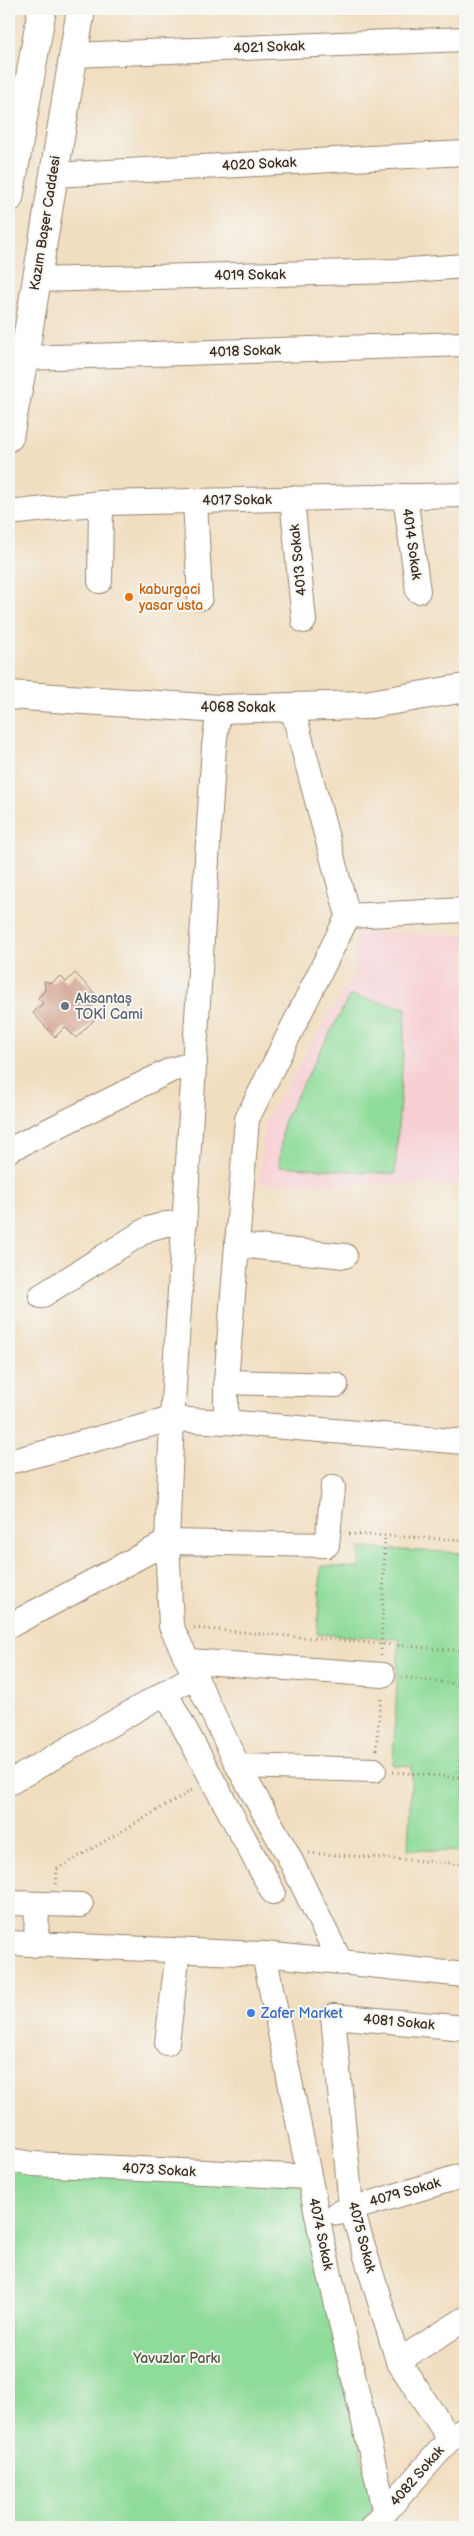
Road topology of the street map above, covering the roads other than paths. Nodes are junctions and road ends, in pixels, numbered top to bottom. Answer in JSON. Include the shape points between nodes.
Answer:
{"nodes":[{"id":1,"x":42,"y":9,"type":"edge"},
{"id":2,"x":81,"y":9,"type":"edge"},
{"id":3,"x":465,"y":39,"type":"edge"},
{"id":4,"x":73,"y":55,"type":"junction"},
{"id":5,"x":465,"y":153,"type":"edge"},
{"id":6,"x":53,"y":175,"type":"junction"},
{"id":7,"x":9,"y":198,"type":"edge"},
{"id":8,"x":465,"y":266,"type":"edge"},
{"id":9,"x":35,"y":280,"type":"junction"},
{"id":10,"x":465,"y":344,"type":"edge"},
{"id":11,"x":24,"y":358,"type":"junction"},
{"id":12,"x":9,"y":437,"type":"edge"},
{"id":13,"x":465,"y":495,"type":"edge"},
{"id":14,"x":405,"y":496,"type":"junction"},
{"id":15,"x":292,"y":498,"type":"junction"},
{"id":16,"x":195,"y":501,"type":"junction"},
{"id":17,"x":101,"y":503,"type":"junction"},
{"id":18,"x":9,"y":513,"type":"edge"},
{"id":19,"x":100,"y":581,"type":"dead end"},
{"id":20,"x":418,"y":591,"type":"dead end"},
{"id":21,"x":200,"y":598,"type":"dead end"},
{"id":22,"x":304,"y":621,"type":"dead end"},
{"id":23,"x":465,"y":688,"type":"edge"},
{"id":24,"x":9,"y":695,"type":"edge"},
{"id":25,"x":292,"y":707,"type":"junction"},
{"id":26,"x":219,"y":709,"type":"junction"},
{"id":27,"x":465,"y":910,"type":"edge"},
{"id":28,"x":348,"y":916,"type":"junction"},
{"id":29,"x":195,"y":1063,"type":"junction"},
{"id":30,"x":9,"y":1150,"type":"edge"},
{"id":31,"x":185,"y":1223,"type":"junction"},
{"id":32,"x":237,"y":1245,"type":"junction"},
{"id":33,"x":345,"y":1256,"type":"dead end"},
{"id":34,"x":41,"y":1296,"type":"dead end"},
{"id":35,"x":226,"y":1382,"type":"junction"},
{"id":36,"x":336,"y":1385,"type":"dead end"},
{"id":37,"x":172,"y":1420,"type":"junction"},
{"id":38,"x":226,"y":1422,"type":"junction"},
{"id":39,"x":465,"y":1442,"type":"edge"},
{"id":40,"x":9,"y":1462,"type":"edge"},
{"id":41,"x":333,"y":1488,"type":"dead end"},
{"id":42,"x":167,"y":1542,"type":"junction"},
{"id":43,"x":9,"y":1626,"type":"edge"},
{"id":44,"x":193,"y":1668,"type":"junction"},
{"id":45,"x":383,"y":1675,"type":"road end"},
{"id":46,"x":165,"y":1692,"type":"junction"},
{"id":47,"x":238,"y":1766,"type":"junction"},
{"id":48,"x":374,"y":1770,"type":"road end"},
{"id":49,"x":9,"y":1782,"type":"edge"},
{"id":50,"x":273,"y":1892,"type":"dead end"},
{"id":51,"x":9,"y":1903,"type":"edge"},
{"id":52,"x":46,"y":1904,"type":"junction"},
{"id":53,"x":81,"y":1905,"type":"dead end"},
{"id":54,"x":9,"y":1944,"type":"edge"},
{"id":55,"x":36,"y":1944,"type":"junction"},
{"id":56,"x":178,"y":1951,"type":"junction"},
{"id":57,"x":264,"y":1954,"type":"junction"},
{"id":58,"x":341,"y":1963,"type":"junction"},
{"id":59,"x":465,"y":1975,"type":"edge"},
{"id":60,"x":333,"y":2016,"type":"joint"},
{"id":61,"x":465,"y":2028,"type":"edge"},
{"id":62,"x":167,"y":2043,"type":"dead end"},
{"id":63,"x":9,"y":2160,"type":"edge"},
{"id":64,"x":465,"y":2175,"type":"edge"},
{"id":65,"x":309,"y":2176,"type":"junction"},
{"id":66,"x":351,"y":2207,"type":"junction"},
{"id":67,"x":318,"y":2221,"type":"junction"},
{"id":68,"x":465,"y":2319,"type":"edge"},
{"id":69,"x":398,"y":2361,"type":"junction"},
{"id":70,"x":458,"y":2433,"type":"edge"},
{"id":71,"x":379,"y":2520,"type":"edge"}],
"edges":[{"from":1,"to":7,"type":"main road"},
{"from":2,"to":4,"type":"main road","name":"Kazım Başer Caddesi"},
{"from":3,"to":4,"type":"street","name":"4021 Sokak"},
{"from":4,"to":6,"type":"main road","name":"Kazım Başer Caddesi"},
{"from":5,"to":6,"type":"street","name":"4020 Sokak"},
{"from":6,"to":9,"type":"main road","name":"Kazım Başer Caddesi"},
{"from":8,"to":9,"type":"street","name":"4019 Sokak","via":[[396,271]]},
{"from":9,"to":11,"type":"main road","name":"Kazım Başer Caddesi"},
{"from":10,"to":11,"type":"street","name":"4018 Sokak"},
{"from":11,"to":12,"type":"main road","name":"Kazım Başer Caddesi"},
{"from":13,"to":14,"type":"street","name":"4017 Sokak"},
{"from":14,"to":15,"type":"street","name":"4017 Sokak"},
{"from":14,"to":20,"type":"street","name":"4014 Sokak"},
{"from":15,"to":16,"type":"street","name":"4017 Sokak"},
{"from":15,"to":22,"type":"street","name":"4013 Sokak"},
{"from":16,"to":17,"type":"street","name":"4017 Sokak"},
{"from":16,"to":21,"type":"street"},
{"from":17,"to":18,"type":"street","name":"4017 Sokak"},
{"from":17,"to":19,"type":"street"},
{"from":23,"to":25,"type":"main road","name":"4068 Sokak","via":[[364,705]]},
{"from":24,"to":26,"type":"main road","name":"4068 Sokak"},
{"from":25,"to":26,"type":"main road","name":"4068 Sokak"},
{"from":25,"to":28,"type":"street"},
{"from":26,"to":29,"type":"street"},
{"from":27,"to":28,"type":"street"},
{"from":28,"to":32,"type":"street","via":[[247,1119]]},
{"from":29,"to":30,"type":"street","via":[[171,1070]]},
{"from":29,"to":31,"type":"street"},
{"from":31,"to":34,"type":"street","via":[[148,1229]]},
{"from":31,"to":37,"type":"street"},
{"from":32,"to":33,"type":"street"},
{"from":32,"to":35,"type":"street"},
{"from":35,"to":36,"type":"street"},
{"from":35,"to":38,"type":"street"},
{"from":37,"to":38,"type":"street"},
{"from":37,"to":40,"type":"street"},
{"from":37,"to":42,"type":"street"},
{"from":38,"to":39,"type":"street"},
{"from":41,"to":42,"type":"street","via":[[327,1545]]},
{"from":42,"to":43,"type":"street"},
{"from":42,"to":44,"type":"street","via":[[171,1626]]},
{"from":44,"to":45,"type":"street"},
{"from":44,"to":46,"type":"street"},
{"from":44,"to":47,"type":"street"},
{"from":46,"to":49,"type":"street"},
{"from":46,"to":50,"type":"street"},
{"from":47,"to":48,"type":"street"},
{"from":47,"to":58,"type":"street","via":[[286,1851]]},
{"from":51,"to":52,"type":"street"},
{"from":52,"to":53,"type":"street"},
{"from":52,"to":55,"type":"street"},
{"from":54,"to":55,"type":"street"},
{"from":55,"to":56,"type":"street"},
{"from":56,"to":57,"type":"street"},
{"from":56,"to":62,"type":"street"},
{"from":57,"to":58,"type":"street"},
{"from":57,"to":65,"type":"street","name":"4074 Sokak"},
{"from":58,"to":59,"type":"street"},
{"from":60,"to":61,"type":"street","name":"4081 Sokak"},
{"from":60,"to":66,"type":"street","name":"4075 Sokak"},
{"from":63,"to":65,"type":"street","name":"4073 Sokak","via":[[33,2164]]},
{"from":64,"to":66,"type":"street","name":"4079 Sokak"},
{"from":65,"to":67,"type":"street","name":"4074 Sokak"},
{"from":66,"to":67,"type":"street","name":"4079 Sokak"},
{"from":66,"to":69,"type":"street","name":"4075 Sokak"},
{"from":67,"to":71,"type":"street","name":"4074 Sokak"},
{"from":68,"to":69,"type":"street"},
{"from":69,"to":70,"type":"street","name":"4075 Sokak"},
{"from":70,"to":71,"type":"street","name":"4082 Sokak"}]}
